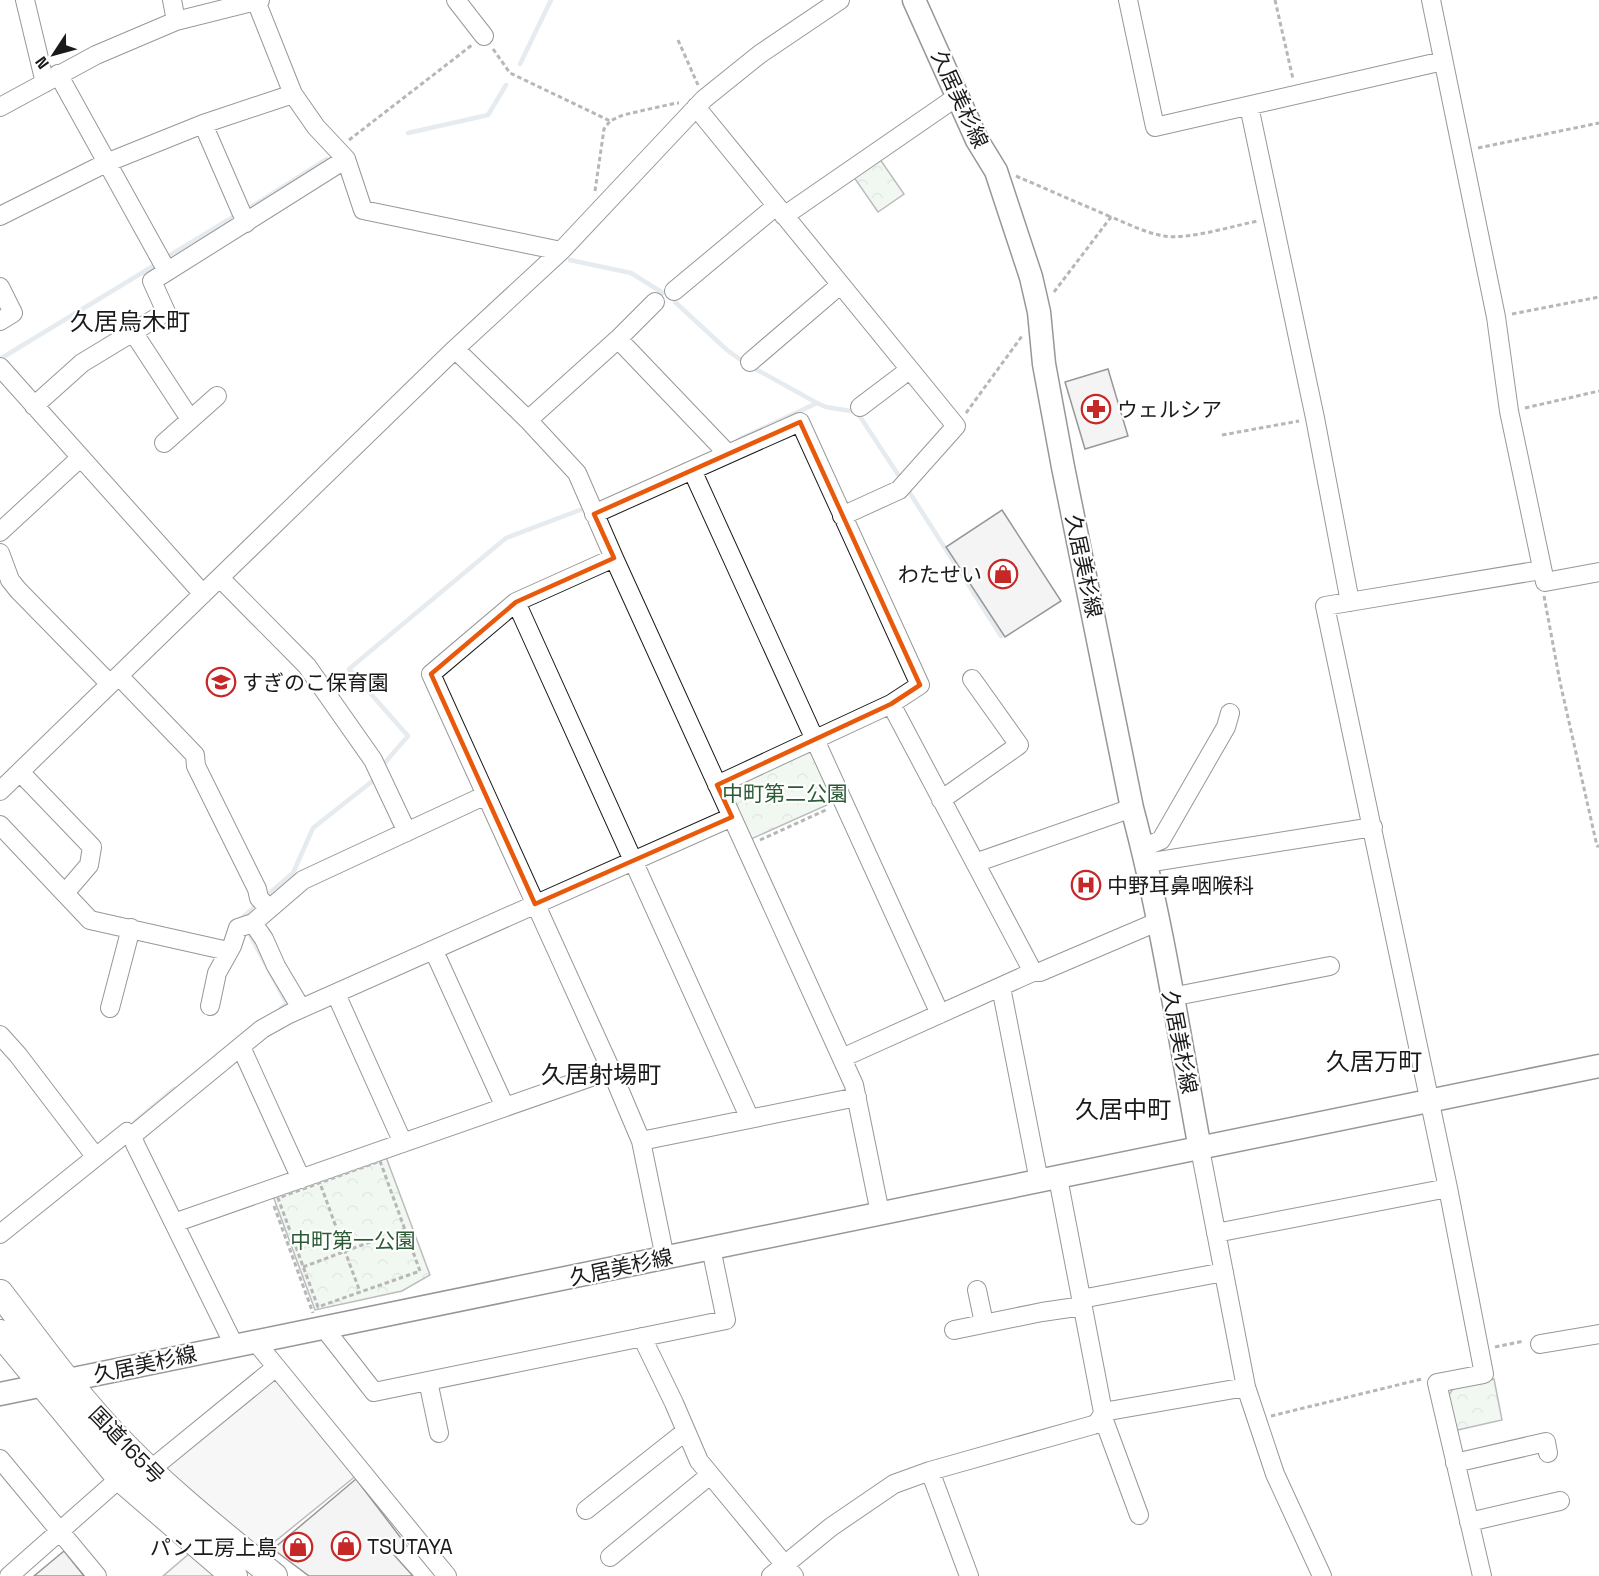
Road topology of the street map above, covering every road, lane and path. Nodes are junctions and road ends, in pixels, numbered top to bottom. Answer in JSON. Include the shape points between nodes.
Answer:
{"nodes":[{"id":1,"x":25,"y":0,"type":"edge"},
{"id":2,"x":172,"y":0,"type":"edge"},
{"id":3,"x":456,"y":0,"type":"edge"},
{"id":4,"x":840,"y":0,"type":"edge"},
{"id":5,"x":914,"y":0,"type":"edge"},
{"id":6,"x":1128,"y":0,"type":"edge"},
{"id":7,"x":1275,"y":0,"type":"edge"},
{"id":8,"x":1431,"y":0,"type":"edge"},
{"id":9,"x":258,"y":1,"type":"edge"},
{"id":10,"x":176,"y":21,"type":"junction"},
{"id":11,"x":484,"y":36,"type":"junction"},
{"id":12,"x":678,"y":40,"type":"dead end"},
{"id":13,"x":1443,"y":61,"type":"junction"},
{"id":14,"x":52,"y":79,"type":"junction"},
{"id":15,"x":293,"y":94,"type":"junction"},
{"id":16,"x":1296,"y":95,"type":"junction"},
{"id":17,"x":958,"y":96,"type":"junction"},
{"id":18,"x":700,"y":103,"type":"junction"},
{"id":19,"x":1249,"y":106,"type":"junction"},
{"id":20,"x":0,"y":107,"type":"edge"},
{"id":21,"x":610,"y":121,"type":"junction"},
{"id":22,"x":1599,"y":123,"type":"edge"},
{"id":23,"x":203,"y":124,"type":"junction"},
{"id":24,"x":1462,"y":151,"type":"junction"},
{"id":25,"x":342,"y":154,"type":"junction"},
{"id":26,"x":106,"y":163,"type":"junction"},
{"id":27,"x":996,"y":171,"type":"junction"},
{"id":28,"x":780,"y":211,"type":"junction"},
{"id":29,"x":0,"y":216,"type":"edge"},
{"id":30,"x":1111,"y":217,"type":"junction"},
{"id":31,"x":1274,"y":218,"type":"junction"},
{"id":32,"x":591,"y":219,"type":"junction"},
{"id":33,"x":246,"y":223,"type":"junction"},
{"id":34,"x":561,"y":251,"type":"junction"},
{"id":35,"x":167,"y":271,"type":"junction"},
{"id":36,"x":840,"y":285,"type":"junction"},
{"id":37,"x":0,"y":287,"type":"edge"},
{"id":38,"x":674,"y":291,"type":"dead end"},
{"id":39,"x":1599,"y":297,"type":"edge"},
{"id":40,"x":655,"y":302,"type":"dead end"},
{"id":41,"x":1039,"y":312,"type":"junction"},
{"id":42,"x":1496,"y":317,"type":"junction"},
{"id":43,"x":0,"y":321,"type":"edge"},
{"id":44,"x":133,"y":332,"type":"junction"},
{"id":45,"x":618,"y":339,"type":"junction"},
{"id":46,"x":455,"y":349,"type":"junction"},
{"id":47,"x":750,"y":362,"type":"dead end"},
{"id":48,"x":0,"y":367,"type":"edge"},
{"id":49,"x":909,"y":370,"type":"junction"},
{"id":50,"x":1599,"y":391,"type":"edge"},
{"id":51,"x":217,"y":396,"type":"dead end"},
{"id":52,"x":34,"y":406,"type":"junction"},
{"id":53,"x":860,"y":407,"type":"dead end"},
{"id":54,"x":1509,"y":411,"type":"junction"},
{"id":55,"x":1315,"y":418,"type":"junction"},
{"id":56,"x":190,"y":419,"type":"junction"},
{"id":57,"x":528,"y":420,"type":"junction"},
{"id":58,"x":956,"y":426,"type":"junction"},
{"id":59,"x":1222,"y":435,"type":"dead end"},
{"id":60,"x":164,"y":443,"type":"dead end"},
{"id":61,"x":728,"y":454,"type":"junction"},
{"id":62,"x":80,"y":458,"type":"junction"},
{"id":63,"x":692,"y":470,"type":"junction"},
{"id":64,"x":594,"y":514,"type":"junction"},
{"id":65,"x":842,"y":516,"type":"junction"},
{"id":66,"x":0,"y":532,"type":"edge"},
{"id":67,"x":0,"y":553,"type":"edge"},
{"id":68,"x":614,"y":558,"type":"junction"},
{"id":69,"x":1599,"y":572,"type":"edge"},
{"id":70,"x":1543,"y":576,"type":"junction"},
{"id":71,"x":220,"y":578,"type":"junction"},
{"id":72,"x":203,"y":594,"type":"junction"},
{"id":73,"x":516,"y":602,"type":"junction"},
{"id":74,"x":1350,"y":602,"type":"junction"},
{"id":75,"x":972,"y":679,"type":"dead end"},
{"id":76,"x":114,"y":680,"type":"junction"},
{"id":77,"x":891,"y":704,"type":"junction"},
{"id":78,"x":1230,"y":713,"type":"dead end"},
{"id":79,"x":815,"y":740,"type":"junction"},
{"id":80,"x":20,"y":772,"type":"junction"},
{"id":81,"x":717,"y":785,"type":"junction"},
{"id":82,"x":0,"y":791,"type":"edge"},
{"id":83,"x":486,"y":795,"type":"junction"},
{"id":84,"x":941,"y":800,"type":"junction"},
{"id":85,"x":844,"y":802,"type":"junction"},
{"id":86,"x":1132,"y":808,"type":"junction"},
{"id":87,"x":732,"y":817,"type":"junction"},
{"id":88,"x":0,"y":825,"type":"edge"},
{"id":89,"x":1373,"y":827,"type":"junction"},
{"id":90,"x":406,"y":832,"type":"junction"},
{"id":91,"x":745,"y":846,"type":"junction"},
{"id":92,"x":1599,"y":846,"type":"edge"},
{"id":93,"x":1144,"y":855,"type":"junction"},
{"id":94,"x":634,"y":861,"type":"junction"},
{"id":95,"x":975,"y":862,"type":"junction"},
{"id":96,"x":65,"y":893,"type":"junction"},
{"id":97,"x":264,"y":904,"type":"junction"},
{"id":98,"x":535,"y":904,"type":"junction"},
{"id":99,"x":1157,"y":922,"type":"junction"},
{"id":100,"x":253,"y":923,"type":"junction"},
{"id":101,"x":131,"y":928,"type":"junction"},
{"id":102,"x":228,"y":951,"type":"junction"},
{"id":103,"x":434,"y":951,"type":"junction"},
{"id":104,"x":1330,"y":966,"type":"dead end"},
{"id":105,"x":1033,"y":972,"type":"junction"},
{"id":106,"x":1001,"y":987,"type":"junction"},
{"id":107,"x":336,"y":994,"type":"junction"},
{"id":108,"x":1171,"y":997,"type":"junction"},
{"id":109,"x":210,"y":1006,"type":"dead end"},
{"id":110,"x":110,"y":1008,"type":"dead end"},
{"id":111,"x":301,"y":1008,"type":"junction"},
{"id":112,"x":940,"y":1014,"type":"junction"},
{"id":113,"x":0,"y":1035,"type":"edge"},
{"id":114,"x":240,"y":1047,"type":"junction"},
{"id":115,"x":842,"y":1058,"type":"junction"},
{"id":116,"x":1599,"y":1066,"type":"edge"},
{"id":117,"x":611,"y":1070,"type":"junction"},
{"id":118,"x":857,"y":1097,"type":"junction"},
{"id":119,"x":1429,"y":1101,"type":"junction"},
{"id":120,"x":505,"y":1107,"type":"junction"},
{"id":121,"x":750,"y":1119,"type":"junction"},
{"id":122,"x":133,"y":1135,"type":"junction"},
{"id":123,"x":641,"y":1141,"type":"junction"},
{"id":124,"x":403,"y":1143,"type":"junction"},
{"id":125,"x":1200,"y":1149,"type":"junction"},
{"id":126,"x":95,"y":1156,"type":"junction"},
{"id":127,"x":301,"y":1179,"type":"junction"},
{"id":128,"x":1049,"y":1180,"type":"junction"},
{"id":129,"x":320,"y":1183,"type":"junction"},
{"id":130,"x":1448,"y":1188,"type":"junction"},
{"id":131,"x":268,"y":1190,"type":"junction"},
{"id":132,"x":880,"y":1214,"type":"junction"},
{"id":133,"x":174,"y":1223,"type":"junction"},
{"id":134,"x":405,"y":1229,"type":"junction"},
{"id":135,"x":1216,"y":1233,"type":"junction"},
{"id":136,"x":0,"y":1234,"type":"edge"},
{"id":137,"x":711,"y":1248,"type":"junction"},
{"id":138,"x":345,"y":1251,"type":"junction"},
{"id":139,"x":665,"y":1258,"type":"junction"},
{"id":140,"x":303,"y":1267,"type":"dead end"},
{"id":141,"x":1224,"y":1272,"type":"junction"},
{"id":142,"x":977,"y":1290,"type":"dead end"},
{"id":143,"x":360,"y":1292,"type":"junction"},
{"id":144,"x":0,"y":1293,"type":"edge"},
{"id":145,"x":1082,"y":1303,"type":"junction"},
{"id":146,"x":319,"y":1320,"type":"junction"},
{"id":147,"x":984,"y":1323,"type":"junction"},
{"id":148,"x":954,"y":1330,"type":"dead end"},
{"id":149,"x":0,"y":1333,"type":"edge"},
{"id":150,"x":1599,"y":1334,"type":"edge"},
{"id":151,"x":642,"y":1337,"type":"junction"},
{"id":152,"x":245,"y":1343,"type":"junction"},
{"id":153,"x":1540,"y":1344,"type":"joint"},
{"id":154,"x":1479,"y":1350,"type":"junction"},
{"id":155,"x":275,"y":1368,"type":"junction"},
{"id":156,"x":68,"y":1381,"type":"junction"},
{"id":157,"x":428,"y":1381,"type":"junction"},
{"id":158,"x":1437,"y":1383,"type":"junction"},
{"id":159,"x":42,"y":1386,"type":"junction"},
{"id":160,"x":1246,"y":1387,"type":"junction"},
{"id":161,"x":0,"y":1394,"type":"edge"},
{"id":162,"x":1102,"y":1415,"type":"junction"},
{"id":163,"x":1256,"y":1420,"type":"junction"},
{"id":164,"x":686,"y":1431,"type":"junction"},
{"id":165,"x":439,"y":1433,"type":"dead end"},
{"id":166,"x":1548,"y":1453,"type":"dead end"},
{"id":167,"x":0,"y":1459,"type":"edge"},
{"id":168,"x":1455,"y":1463,"type":"junction"},
{"id":169,"x":150,"y":1470,"type":"junction"},
{"id":170,"x":930,"y":1471,"type":"junction"},
{"id":171,"x":710,"y":1475,"type":"junction"},
{"id":172,"x":120,"y":1478,"type":"junction"},
{"id":173,"x":1560,"y":1501,"type":"dead end"},
{"id":174,"x":585,"y":1510,"type":"dead end"},
{"id":175,"x":1139,"y":1515,"type":"dead end"},
{"id":176,"x":1469,"y":1522,"type":"junction"},
{"id":177,"x":61,"y":1531,"type":"junction"},
{"id":178,"x":610,"y":1557,"type":"dead end"},
{"id":179,"x":783,"y":1572,"type":"edge"},
{"id":180,"x":9,"y":1576,"type":"edge"},
{"id":181,"x":97,"y":1576,"type":"edge"},
{"id":182,"x":234,"y":1576,"type":"edge"},
{"id":183,"x":274,"y":1576,"type":"edge"},
{"id":184,"x":447,"y":1576,"type":"edge"},
{"id":185,"x":969,"y":1576,"type":"edge"},
{"id":186,"x":1322,"y":1576,"type":"edge"},
{"id":187,"x":1482,"y":1576,"type":"edge"}],
"edges":[{"from":1,"to":14,"type":"street"},
{"from":2,"to":10,"type":"street"},
{"from":3,"to":11,"type":"street"},
{"from":4,"to":18,"type":"street","via":[[760,54]]},
{"from":5,"to":17,"type":"main road","name":"久居美杉線"},
{"from":6,"to":19,"type":"street","via":[[1155,127]]},
{"from":7,"to":16,"type":"path"},
{"from":8,"to":13,"type":"street"},
{"from":9,"to":10,"type":"street"},
{"from":9,"to":15,"type":"street"},
{"from":10,"to":14,"type":"street","via":[[96,55]]},
{"from":11,"to":21,"type":"path","via":[[510,73]]},
{"from":11,"to":25,"type":"path"},
{"from":12,"to":18,"type":"path"},
{"from":13,"to":16,"type":"street"},
{"from":13,"to":24,"type":"street"},
{"from":14,"to":20,"type":"street"},
{"from":14,"to":26,"type":"street"},
{"from":15,"to":23,"type":"street"},
{"from":15,"to":25,"type":"street","via":[[316,127]]},
{"from":16,"to":19,"type":"street"},
{"from":17,"to":27,"type":"main road","name":"久居美杉線"},
{"from":17,"to":28,"type":"street"},
{"from":18,"to":21,"type":"path","via":[[676,103]]},
{"from":18,"to":28,"type":"street"},
{"from":18,"to":32,"type":"street"},
{"from":19,"to":31,"type":"street"},
{"from":21,"to":32,"type":"path","via":[[604,129]]},
{"from":22,"to":24,"type":"path"},
{"from":23,"to":26,"type":"street"},
{"from":23,"to":33,"type":"street"},
{"from":24,"to":42,"type":"street"},
{"from":25,"to":33,"type":"street"},
{"from":25,"to":34,"type":"street","via":[[363,210]]},
{"from":26,"to":29,"type":"street"},
{"from":26,"to":35,"type":"street"},
{"from":27,"to":30,"type":"path"},
{"from":27,"to":41,"type":"main road","name":"久居美杉線"},
{"from":28,"to":36,"type":"street"},
{"from":28,"to":38,"type":"street"},
{"from":30,"to":31,"type":"path","via":[[1167,237]]},
{"from":30,"to":41,"type":"path"},
{"from":31,"to":55,"type":"street"},
{"from":32,"to":34,"type":"street"},
{"from":33,"to":35,"type":"street"},
{"from":34,"to":46,"type":"street"},
{"from":35,"to":44,"type":"street","via":[[152,281],[166,312]]},
{"from":36,"to":47,"type":"street"},
{"from":36,"to":49,"type":"street"},
{"from":37,"to":43,"type":"street","via":[[13,314]]},
{"from":39,"to":42,"type":"path"},
{"from":40,"to":45,"type":"street"},
{"from":41,"to":58,"type":"path"},
{"from":41,"to":86,"type":"main road","name":"久居美杉線","via":[[1046,375]]},
{"from":42,"to":54,"type":"street"},
{"from":44,"to":52,"type":"street","via":[[82,363]]},
{"from":44,"to":56,"type":"street"},
{"from":45,"to":57,"type":"street"},
{"from":45,"to":61,"type":"street"},
{"from":46,"to":57,"type":"street"},
{"from":46,"to":71,"type":"street"},
{"from":48,"to":52,"type":"street"},
{"from":49,"to":53,"type":"street"},
{"from":49,"to":58,"type":"street"},
{"from":50,"to":54,"type":"path"},
{"from":51,"to":56,"type":"street"},
{"from":52,"to":62,"type":"street"},
{"from":54,"to":70,"type":"street"},
{"from":55,"to":59,"type":"path"},
{"from":55,"to":74,"type":"street"},
{"from":56,"to":60,"type":"street"},
{"from":57,"to":64,"type":"street","via":[[577,473]]},
{"from":58,"to":65,"type":"street","via":[[899,490]]},
{"from":61,"to":63,"type":"street"},
{"from":61,"to":65,"type":"street","via":[[800,422]]},
{"from":62,"to":66,"type":"street"},
{"from":62,"to":72,"type":"street"},
{"from":63,"to":64,"type":"street"},
{"from":63,"to":79,"type":"street"},
{"from":64,"to":68,"type":"street"},
{"from":65,"to":77,"type":"street","via":[[920,685]]},
{"from":67,"to":76,"type":"street","via":[[18,590]]},
{"from":68,"to":73,"type":"street"},
{"from":68,"to":81,"type":"street"},
{"from":69,"to":70,"type":"street"},
{"from":70,"to":74,"type":"street"},
{"from":70,"to":92,"type":"path","via":[[1560,682]]},
{"from":71,"to":72,"type":"street"},
{"from":71,"to":90,"type":"street","via":[[307,666],[380,774]]},
{"from":72,"to":76,"type":"street"},
{"from":73,"to":83,"type":"street","via":[[431,674]]},
{"from":73,"to":94,"type":"street"},
{"from":74,"to":89,"type":"street","via":[[1324,606]]},
{"from":75,"to":84,"type":"street","via":[[1019,745]]},
{"from":76,"to":80,"type":"street"},
{"from":76,"to":97,"type":"street","via":[[195,755],[196,766]]},
{"from":77,"to":79,"type":"street"},
{"from":77,"to":84,"type":"street"},
{"from":78,"to":93,"type":"street","via":[[1221,736],[1161,840]]},
{"from":79,"to":81,"type":"street"},
{"from":79,"to":85,"type":"street"},
{"from":80,"to":82,"type":"street"},
{"from":80,"to":96,"type":"street","via":[[92,847],[89,865]]},
{"from":81,"to":87,"type":"street"},
{"from":83,"to":90,"type":"street"},
{"from":83,"to":98,"type":"street"},
{"from":84,"to":95,"type":"street"},
{"from":85,"to":91,"type":"path"},
{"from":85,"to":112,"type":"street"},
{"from":86,"to":93,"type":"main road","name":"久居美杉線"},
{"from":86,"to":95,"type":"street"},
{"from":87,"to":91,"type":"street"},
{"from":87,"to":94,"type":"street"},
{"from":88,"to":96,"type":"street"},
{"from":89,"to":93,"type":"street"},
{"from":89,"to":119,"type":"street"},
{"from":90,"to":97,"type":"street","via":[[303,880]]},
{"from":91,"to":115,"type":"street"},
{"from":93,"to":99,"type":"main road","name":"久居美杉線"},
{"from":94,"to":98,"type":"street"},
{"from":94,"to":121,"type":"street"},
{"from":95,"to":105,"type":"street"},
{"from":96,"to":101,"type":"street","via":[[90,920]]},
{"from":97,"to":100,"type":"street"},
{"from":98,"to":103,"type":"street"},
{"from":98,"to":117,"type":"street"},
{"from":99,"to":105,"type":"street"},
{"from":99,"to":108,"type":"main road","name":"久居美杉線"},
{"from":100,"to":102,"type":"street","via":[[238,928]]},
{"from":100,"to":111,"type":"street"},
{"from":101,"to":102,"type":"street"},
{"from":101,"to":110,"type":"street"},
{"from":102,"to":109,"type":"street","via":[[217,973]]},
{"from":103,"to":107,"type":"street"},
{"from":103,"to":120,"type":"street"},
{"from":104,"to":108,"type":"street"},
{"from":105,"to":106,"type":"street"},
{"from":106,"to":112,"type":"street"},
{"from":106,"to":128,"type":"street"},
{"from":107,"to":111,"type":"street"},
{"from":107,"to":124,"type":"street"},
{"from":108,"to":125,"type":"main road","name":"久居美杉線"},
{"from":111,"to":114,"type":"street","via":[[262,1029]]},
{"from":112,"to":115,"type":"street"},
{"from":113,"to":126,"type":"street"},
{"from":114,"to":122,"type":"street"},
{"from":114,"to":127,"type":"street"},
{"from":115,"to":118,"type":"street"},
{"from":116,"to":119,"type":"main road","name":"久居美杉線"},
{"from":117,"to":120,"type":"street"},
{"from":117,"to":123,"type":"street"},
{"from":118,"to":121,"type":"street"},
{"from":118,"to":132,"type":"street"},
{"from":119,"to":125,"type":"main road","name":"久居美杉線"},
{"from":119,"to":130,"type":"street"},
{"from":120,"to":124,"type":"street"},
{"from":121,"to":123,"type":"street"},
{"from":122,"to":126,"type":"street","via":[[127,1132]]},
{"from":122,"to":133,"type":"street"},
{"from":123,"to":139,"type":"street"},
{"from":124,"to":127,"type":"street"},
{"from":125,"to":128,"type":"main road","name":"久居美杉線"},
{"from":125,"to":135,"type":"street"},
{"from":126,"to":136,"type":"street"},
{"from":127,"to":131,"type":"street"},
{"from":128,"to":132,"type":"main road","name":"久居美杉線"},
{"from":128,"to":145,"type":"street"},
{"from":129,"to":134,"type":"path","via":[[380,1161]]},
{"from":129,"to":138,"type":"path"},
{"from":129,"to":143,"type":"path","via":[[278,1198],[318,1306]]},
{"from":130,"to":135,"type":"street"},
{"from":130,"to":154,"type":"street"},
{"from":131,"to":133,"type":"street"},
{"from":131,"to":146,"type":"path"},
{"from":132,"to":137,"type":"main road","name":"久居美杉線"},
{"from":133,"to":152,"type":"street"},
{"from":134,"to":138,"type":"path"},
{"from":134,"to":143,"type":"path","via":[[420,1271]]},
{"from":135,"to":141,"type":"street"},
{"from":137,"to":139,"type":"main road","name":"久居美杉線"},
{"from":137,"to":151,"type":"street","via":[[726,1320]]},
{"from":138,"to":140,"type":"path"},
{"from":138,"to":143,"type":"path"},
{"from":139,"to":146,"type":"main road","name":"久居美杉線"},
{"from":141,"to":145,"type":"street"},
{"from":141,"to":160,"type":"street"},
{"from":142,"to":147,"type":"street"},
{"from":144,"to":156,"type":"highway","name":"国道165号"},
{"from":145,"to":147,"type":"street"},
{"from":145,"to":162,"type":"street"},
{"from":146,"to":152,"type":"main road","name":"久居美杉線"},
{"from":146,"to":157,"type":"street","via":[[374,1392]]},
{"from":147,"to":148,"type":"street"},
{"from":149,"to":159,"type":"highway","name":"国道165号"},
{"from":150,"to":153,"type":"street"},
{"from":151,"to":157,"type":"street"},
{"from":151,"to":164,"type":"street"},
{"from":152,"to":155,"type":"street"},
{"from":152,"to":156,"type":"main road","name":"久居美杉線"},
{"from":153,"to":154,"type":"path","via":[[1537,1339]]},
{"from":154,"to":158,"type":"street","via":[[1484,1374]]},
{"from":155,"to":169,"type":"street"},
{"from":155,"to":184,"type":"street"},
{"from":156,"to":159,"type":"main road","name":"久居美杉線"},
{"from":156,"to":169,"type":"highway","name":"国道165号"},
{"from":157,"to":165,"type":"street"},
{"from":158,"to":163,"type":"path","via":[[1430,1377]]},
{"from":158,"to":168,"type":"street"},
{"from":159,"to":161,"type":"main road","name":"久居美杉線"},
{"from":159,"to":172,"type":"highway","name":"国道165号"},
{"from":160,"to":162,"type":"street"},
{"from":160,"to":163,"type":"street"},
{"from":162,"to":170,"type":"street","via":[[1093,1425]]},
{"from":162,"to":175,"type":"street"},
{"from":163,"to":186,"type":"street","via":[[1275,1474]]},
{"from":164,"to":171,"type":"street"},
{"from":164,"to":174,"type":"street"},
{"from":166,"to":168,"type":"street","via":[[1546,1442]]},
{"from":167,"to":177,"type":"street"},
{"from":168,"to":176,"type":"street"},
{"from":169,"to":183,"type":"highway","name":"国道165号"},
{"from":170,"to":179,"type":"street","via":[[894,1484],[863,1504],[831,1527]]},
{"from":170,"to":185,"type":"street"},
{"from":171,"to":178,"type":"street"},
{"from":171,"to":179,"type":"street"},
{"from":172,"to":177,"type":"street"},
{"from":172,"to":182,"type":"highway","name":"国道165号"},
{"from":173,"to":176,"type":"street"},
{"from":176,"to":187,"type":"street"},
{"from":177,"to":180,"type":"street"},
{"from":177,"to":181,"type":"street"}]}
